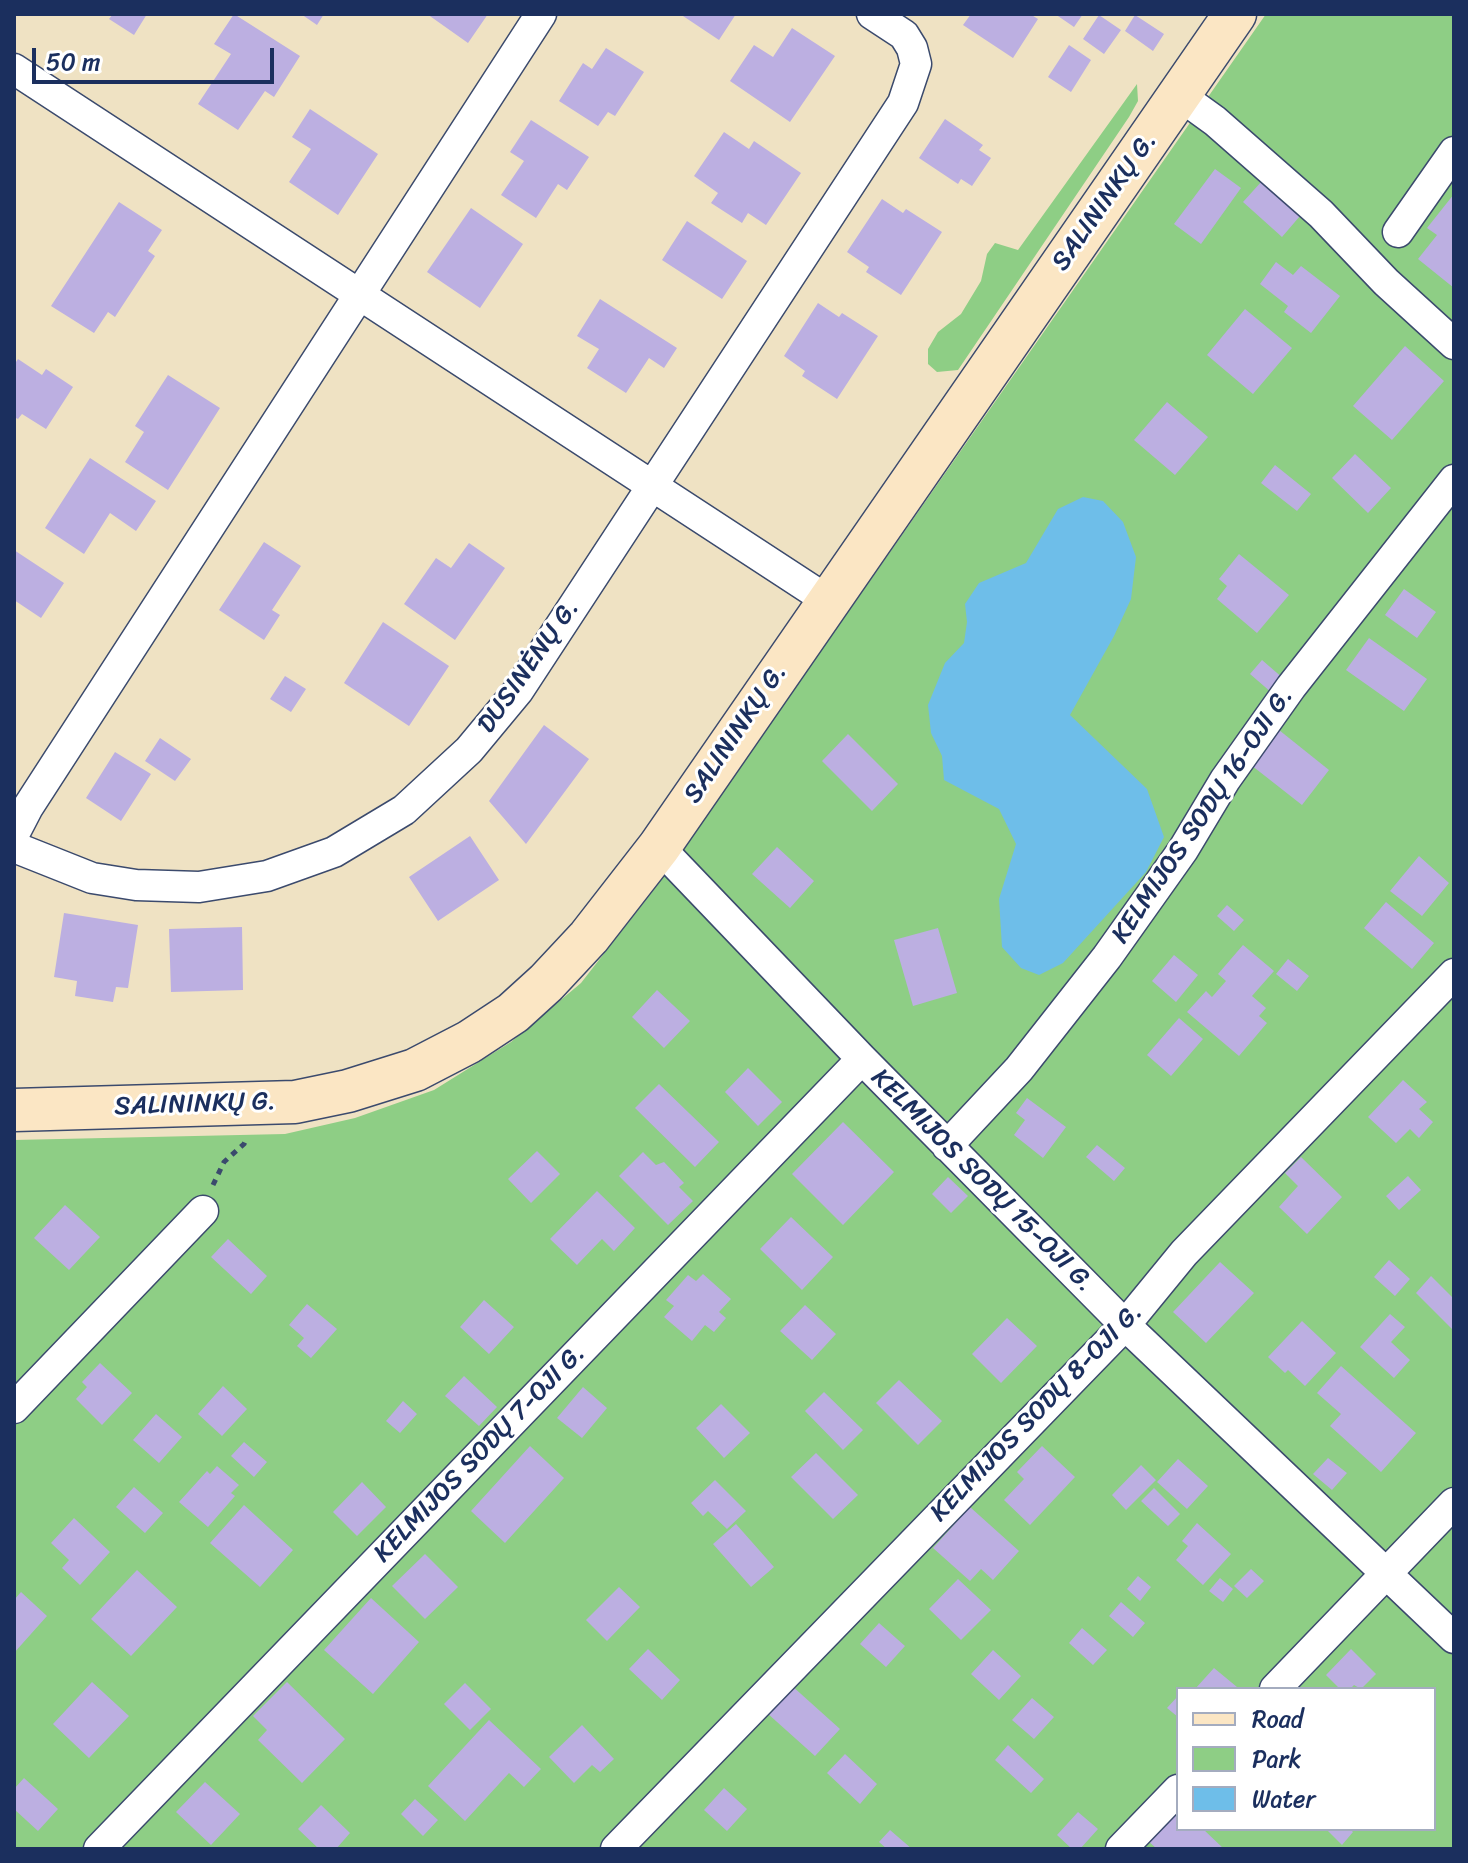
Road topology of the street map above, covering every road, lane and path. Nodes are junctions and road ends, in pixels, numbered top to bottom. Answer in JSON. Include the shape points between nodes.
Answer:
{"nodes":[{"id":1,"x":541,"y":14,"type":"edge"},
{"id":2,"x":872,"y":14,"type":"edge"},
{"id":3,"x":1235,"y":14,"type":"edge"},
{"id":4,"x":14,"y":69,"type":"edge"},
{"id":5,"x":1179,"y":95,"type":"junction"},
{"id":6,"x":1454,"y":152,"type":"edge"},
{"id":7,"x":1398,"y":232,"type":"dead end"},
{"id":8,"x":359,"y":294,"type":"junction"},
{"id":9,"x":1454,"y":344,"type":"edge"},
{"id":10,"x":1454,"y":480,"type":"edge"},
{"id":11,"x":651,"y":485,"type":"junction"},
{"id":12,"x":827,"y":600,"type":"junction"},
{"id":13,"x":14,"y":834,"type":"edge"},
{"id":14,"x":14,"y":847,"type":"edge"},
{"id":15,"x":659,"y":847,"type":"junction"},
{"id":16,"x":1454,"y":974,"type":"edge"},
{"id":17,"x":862,"y":1059,"type":"junction"},
{"id":18,"x":255,"y":1103,"type":"junction"},
{"id":19,"x":14,"y":1110,"type":"edge"},
{"id":20,"x":947,"y":1146,"type":"junction"},
{"id":21,"x":203,"y":1211,"type":"joint"},
{"id":22,"x":1125,"y":1325,"type":"junction"},
{"id":23,"x":14,"y":1408,"type":"edge"},
{"id":24,"x":1454,"y":1503,"type":"edge"},
{"id":25,"x":1387,"y":1573,"type":"junction"},
{"id":26,"x":1454,"y":1638,"type":"edge"},
{"id":27,"x":1277,"y":1687,"type":"edge"},
{"id":28,"x":1176,"y":1792,"type":"edge"},
{"id":29,"x":99,"y":1849,"type":"edge"},
{"id":30,"x":616,"y":1849,"type":"edge"},
{"id":31,"x":1121,"y":1849,"type":"edge"}],
"edges":[{"from":1,"to":8,"type":"street"},
{"from":2,"to":11,"type":"street","name":"DUSINĖNŲ G.","via":[[904,35],[912,48],[916,64],[903,103]]},
{"from":3,"to":5,"type":"main road","name":"SALININKŲ G."},
{"from":4,"to":8,"type":"street"},
{"from":5,"to":9,"type":"street","via":[[1321,214]]},
{"from":5,"to":12,"type":"main road","name":"SALININKŲ G."},
{"from":6,"to":7,"type":"street"},
{"from":8,"to":11,"type":"street"},
{"from":8,"to":13,"type":"street"},
{"from":10,"to":20,"type":"street","name":"KELMIJOS SODŲ 16-OJI G.","via":[[1291,687],[1107,957],[1019,1069]]},
{"from":11,"to":12,"type":"street"},
{"from":11,"to":14,"type":"street","name":"DUSINĖNŲ G.","via":[[518,691],[469,750],[404,810],[334,852],[267,876],[199,887],[92,878]]},
{"from":12,"to":15,"type":"main road","name":"SALININKŲ G."},
{"from":15,"to":17,"type":"street","name":"KELMIJOS SODŲ 15-OJI G."},
{"from":15,"to":18,"type":"main road","name":"SALININKŲ G.","via":[[546,983],[469,1042],[415,1070],[348,1091],[295,1102]]},
{"from":16,"to":22,"type":"street","name":"KELMIJOS SODŲ 8-OJI G.","via":[[1184,1253]]},
{"from":17,"to":20,"type":"street","name":"KELMIJOS SODŲ 15-OJI G."},
{"from":17,"to":29,"type":"street","name":"KELMIJOS SODŲ 7-OJI G."},
{"from":18,"to":19,"type":"main road","name":"SALININKŲ G."},
{"from":18,"to":21,"type":"path","via":[[244,1144],[224,1162]]},
{"from":20,"to":22,"type":"street","name":"KELMIJOS SODŲ 15-OJI G."},
{"from":21,"to":23,"type":"street"},
{"from":22,"to":25,"type":"street","name":"KELMIJOS SODŲ 15-OJI G."},
{"from":22,"to":30,"type":"street","name":"KELMIJOS SODŲ 8-OJI G."},
{"from":24,"to":25,"type":"street"},
{"from":25,"to":26,"type":"street","name":"KELMIJOS SODŲ 15-OJI G."},
{"from":25,"to":27,"type":"street"},
{"from":28,"to":31,"type":"street"}]}
